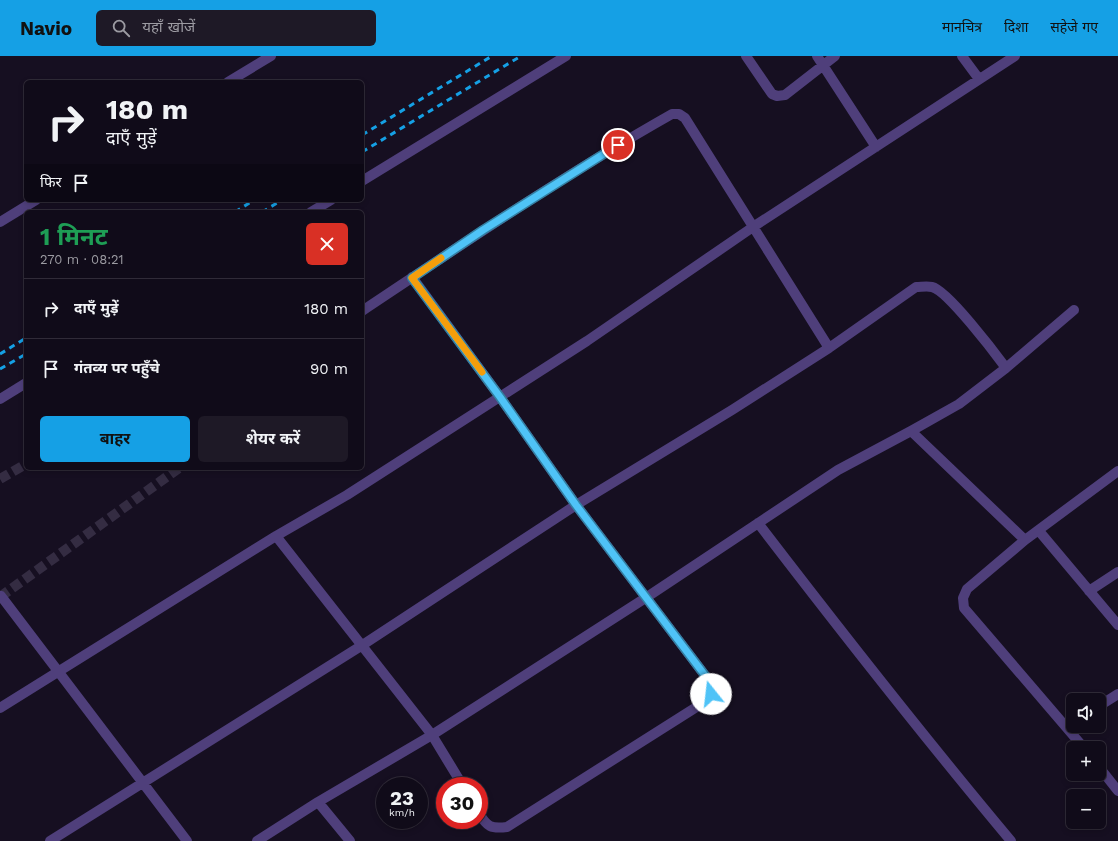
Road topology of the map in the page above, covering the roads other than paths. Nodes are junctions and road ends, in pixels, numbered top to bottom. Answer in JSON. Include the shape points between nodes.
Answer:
{"nodes":[{"id":1,"x":271,"y":56,"type":"edge"},
{"id":2,"x":566,"y":56,"type":"edge"},
{"id":3,"x":746,"y":56,"type":"edge"},
{"id":4,"x":817,"y":56,"type":"edge"},
{"id":5,"x":835,"y":56,"type":"edge"},
{"id":6,"x":962,"y":56,"type":"edge"},
{"id":7,"x":1015,"y":56,"type":"edge"},
{"id":8,"x":823,"y":66,"type":"junction"},
{"id":9,"x":231,"y":80,"type":"edge"},
{"id":10,"x":979,"y":80,"type":"junction"},
{"id":11,"x":876,"y":147,"type":"junction"},
{"id":12,"x":364,"y":180,"type":"edge"},
{"id":13,"x":33,"y":202,"type":"edge"},
{"id":14,"x":328,"y":202,"type":"edge"},
{"id":15,"x":314,"y":210,"type":"edge"},
{"id":16,"x":0,"y":222,"type":"edge"},
{"id":17,"x":753,"y":227,"type":"junction"},
{"id":18,"x":412,"y":278,"type":"junction"},
{"id":19,"x":364,"y":310,"type":"edge"},
{"id":20,"x":1074,"y":310,"type":"dead end"},
{"id":21,"x":829,"y":348,"type":"junction"},
{"id":22,"x":1006,"y":368,"type":"junction"},
{"id":23,"x":24,"y":384,"type":"edge"},
{"id":24,"x":500,"y":397,"type":"junction"},
{"id":25,"x":0,"y":399,"type":"edge"},
{"id":26,"x":911,"y":431,"type":"junction"},
{"id":27,"x":1118,"y":471,"type":"edge"},
{"id":28,"x":576,"y":505,"type":"junction"},
{"id":29,"x":758,"y":523,"type":"junction"},
{"id":30,"x":1039,"y":531,"type":"junction"},
{"id":31,"x":276,"y":536,"type":"junction"},
{"id":32,"x":1025,"y":540,"type":"junction"},
{"id":33,"x":1118,"y":572,"type":"edge"},
{"id":34,"x":1089,"y":591,"type":"junction"},
{"id":35,"x":1,"y":596,"type":"dead end"},
{"id":36,"x":647,"y":597,"type":"junction"},
{"id":37,"x":1118,"y":624,"type":"edge"},
{"id":38,"x":361,"y":646,"type":"junction"},
{"id":39,"x":59,"y":672,"type":"junction"},
{"id":40,"x":1118,"y":694,"type":"edge"},
{"id":41,"x":1106,"y":702,"type":"edge"},
{"id":42,"x":0,"y":708,"type":"edge"},
{"id":43,"x":1066,"y":721,"type":"edge"},
{"id":44,"x":432,"y":735,"type":"junction"},
{"id":45,"x":1106,"y":776,"type":"edge"},
{"id":46,"x":458,"y":777,"type":"edge"},
{"id":47,"x":142,"y":782,"type":"junction"},
{"id":48,"x":1118,"y":791,"type":"edge"},
{"id":49,"x":318,"y":802,"type":"junction"},
{"id":50,"x":488,"y":825,"type":"edge"},
{"id":51,"x":50,"y":841,"type":"edge"},
{"id":52,"x":187,"y":841,"type":"edge"},
{"id":53,"x":258,"y":841,"type":"edge"},
{"id":54,"x":350,"y":841,"type":"edge"},
{"id":55,"x":1011,"y":841,"type":"edge"}],
"edges":[{"from":1,"to":9,"type":"street"},
{"from":2,"to":12,"type":"street"},
{"from":3,"to":8,"type":"street","via":[[772,94],[777,96],[785,95]]},
{"from":4,"to":8,"type":"street"},
{"from":5,"to":8,"type":"street"},
{"from":6,"to":10,"type":"street"},
{"from":7,"to":10,"type":"street"},
{"from":8,"to":11,"type":"street"},
{"from":10,"to":11,"type":"street"},
{"from":11,"to":17,"type":"street"},
{"from":13,"to":16,"type":"street"},
{"from":14,"to":15,"type":"street"},
{"from":17,"to":18,"type":"street","via":[[685,118],[679,114],[672,114],[497,221]]},
{"from":17,"to":21,"type":"street"},
{"from":17,"to":24,"type":"street","via":[[587,341]]},
{"from":18,"to":19,"type":"street"},
{"from":18,"to":24,"type":"street"},
{"from":20,"to":22,"type":"street"},
{"from":21,"to":22,"type":"street","via":[[916,287],[932,287],[943,294],[976,329]]},
{"from":21,"to":28,"type":"street"},
{"from":22,"to":26,"type":"street","via":[[959,404]]},
{"from":23,"to":25,"type":"street"},
{"from":24,"to":28,"type":"street"},
{"from":24,"to":31,"type":"street","via":[[347,495]]},
{"from":26,"to":29,"type":"street","via":[[838,470]]},
{"from":26,"to":32,"type":"street"},
{"from":27,"to":30,"type":"street"},
{"from":28,"to":36,"type":"street"},
{"from":28,"to":38,"type":"street"},
{"from":29,"to":36,"type":"street"},
{"from":29,"to":55,"type":"street"},
{"from":30,"to":32,"type":"street"},
{"from":30,"to":34,"type":"street"},
{"from":31,"to":38,"type":"street"},
{"from":31,"to":39,"type":"street"},
{"from":32,"to":43,"type":"street","via":[[967,589],[963,598],[964,608]]},
{"from":33,"to":34,"type":"street"},
{"from":34,"to":37,"type":"street"},
{"from":35,"to":39,"type":"street"},
{"from":36,"to":44,"type":"street"},
{"from":36,"to":50,"type":"street","via":[[710,682],[711,694],[706,702],[507,827],[496,828]]},
{"from":38,"to":44,"type":"street"},
{"from":38,"to":47,"type":"street"},
{"from":39,"to":42,"type":"street"},
{"from":39,"to":47,"type":"street"},
{"from":40,"to":41,"type":"street"},
{"from":44,"to":46,"type":"street"},
{"from":44,"to":49,"type":"street"},
{"from":45,"to":48,"type":"street"},
{"from":47,"to":51,"type":"street"},
{"from":47,"to":52,"type":"street"},
{"from":49,"to":53,"type":"street"},
{"from":49,"to":54,"type":"street"}]}
